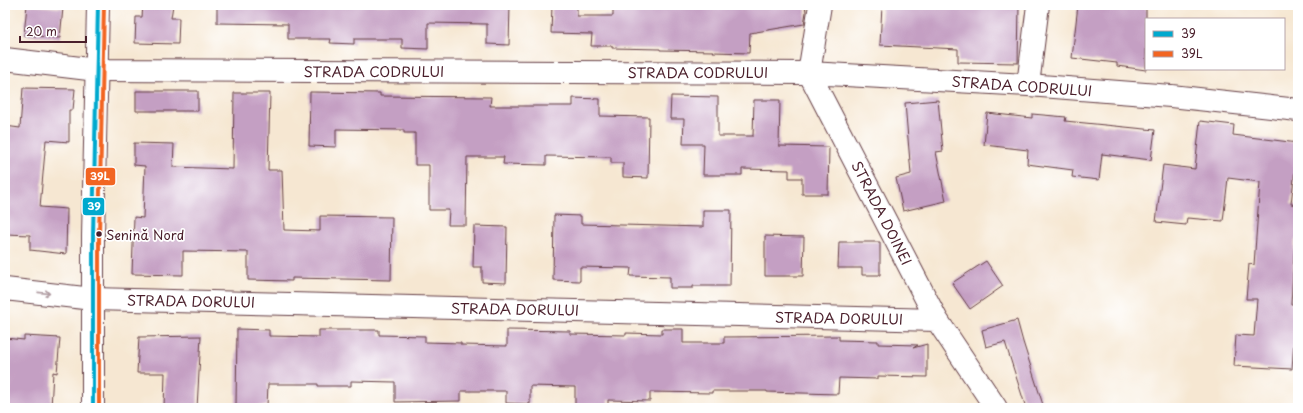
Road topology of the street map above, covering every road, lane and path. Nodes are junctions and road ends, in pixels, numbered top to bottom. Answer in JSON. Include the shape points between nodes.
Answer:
{"nodes":[{"id":1,"x":98,"y":5,"type":"edge"},
{"id":2,"x":820,"y":5,"type":"edge"},
{"id":3,"x":1038,"y":5,"type":"edge"},
{"id":4,"x":5,"y":59,"type":"edge"},
{"id":5,"x":97,"y":70,"type":"junction"},
{"id":6,"x":809,"y":73,"type":"junction"},
{"id":7,"x":1028,"y":85,"type":"junction"},
{"id":8,"x":1298,"y":110,"type":"edge"},
{"id":9,"x":5,"y":289,"type":"edge"},
{"id":10,"x":93,"y":299,"type":"junction"},
{"id":11,"x":937,"y":320,"type":"junction"},
{"id":12,"x":93,"y":408,"type":"edge"},
{"id":13,"x":996,"y":408,"type":"edge"}],
"edges":[{"from":1,"to":5,"type":"street"},
{"from":2,"to":6,"type":"street"},
{"from":3,"to":7,"type":"street"},
{"from":4,"to":5,"type":"street","name":"STRADA CODRULUI"},
{"from":5,"to":6,"type":"street","name":"STRADA CODRULUI"},
{"from":5,"to":10,"type":"street"},
{"from":6,"to":7,"type":"street","name":"STRADA CODRULUI"},
{"from":6,"to":11,"type":"street","name":"STRADA DOINEI"},
{"from":7,"to":8,"type":"street","name":"STRADA CODRULUI","via":[[1171,96]]},
{"from":9,"to":10,"type":"street","name":"STRADA DORULUI","one_way":true},
{"from":10,"to":11,"type":"street","name":"STRADA DORULUI"},
{"from":10,"to":12,"type":"street"},
{"from":11,"to":13,"type":"street","name":"STRADA DOINEI"}]}
